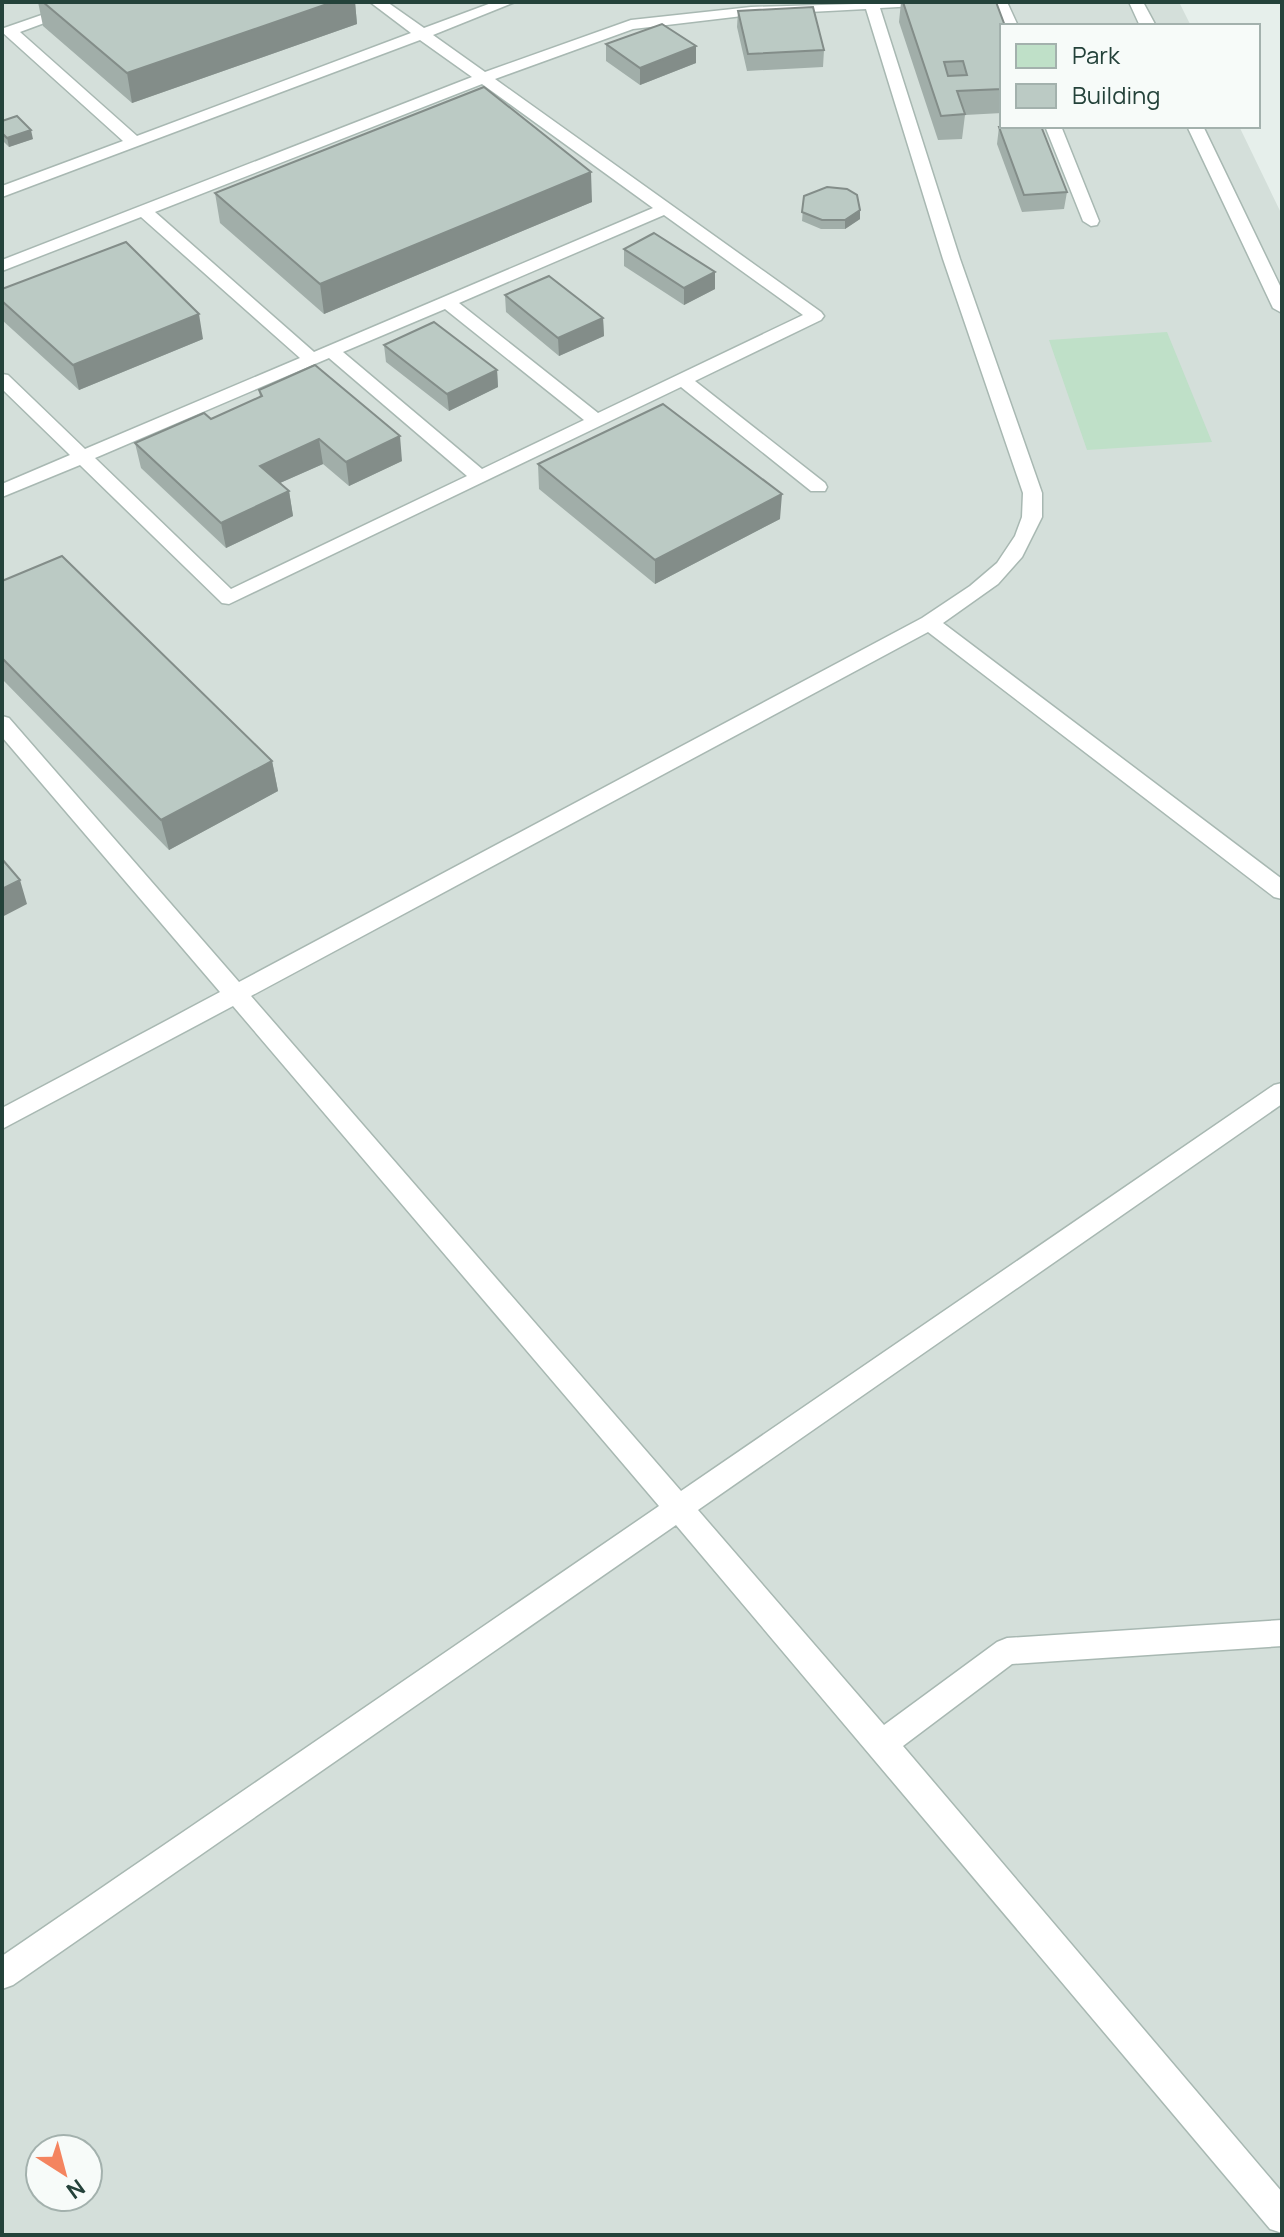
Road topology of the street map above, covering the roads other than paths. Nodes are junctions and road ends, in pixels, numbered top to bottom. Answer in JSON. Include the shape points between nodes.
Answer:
{"nodes":[{"id":1,"x":94,"y":2,"type":"edge"},
{"id":2,"x":377,"y":2,"type":"edge"},
{"id":3,"x":508,"y":2,"type":"edge"},
{"id":4,"x":916,"y":2,"type":"edge"},
{"id":5,"x":1000,"y":2,"type":"edge"},
{"id":6,"x":1136,"y":2,"type":"edge"},
{"id":7,"x":871,"y":3,"type":"edge"},
{"id":8,"x":1009,"y":24,"type":"edge"},
{"id":9,"x":1147,"y":24,"type":"edge"},
{"id":10,"x":421,"y":34,"type":"junction"},
{"id":11,"x":484,"y":78,"type":"junction"},
{"id":12,"x":1054,"y":128,"type":"edge"},
{"id":13,"x":1196,"y":128,"type":"edge"},
{"id":14,"x":134,"y":142,"type":"junction"},
{"id":15,"x":2,"y":192,"type":"edge"},
{"id":16,"x":665,"y":209,"type":"junction"},
{"id":17,"x":144,"y":211,"type":"junction"},
{"id":18,"x":1091,"y":221,"type":"dead end"},
{"id":19,"x":2,"y":266,"type":"edge"},
{"id":20,"x":447,"y":302,"type":"junction"},
{"id":21,"x":1282,"y":308,"type":"edge"},
{"id":22,"x":332,"y":352,"type":"junction"},
{"id":23,"x":313,"y":360,"type":"junction"},
{"id":24,"x":2,"y":379,"type":"edge"},
{"id":25,"x":683,"y":380,"type":"junction"},
{"id":26,"x":596,"y":421,"type":"junction"},
{"id":27,"x":84,"y":458,"type":"junction"},
{"id":28,"x":480,"y":477,"type":"junction"},
{"id":29,"x":818,"y":487,"type":"dead end"},
{"id":30,"x":2,"y":491,"type":"edge"},
{"id":31,"x":929,"y":623,"type":"junction"},
{"id":32,"x":2,"y":723,"type":"edge"},
{"id":33,"x":1282,"y":891,"type":"edge"},
{"id":34,"x":239,"y":995,"type":"junction"},
{"id":35,"x":1282,"y":1092,"type":"edge"},
{"id":36,"x":2,"y":1119,"type":"edge"},
{"id":37,"x":679,"y":1508,"type":"junction"},
{"id":38,"x":1282,"y":1633,"type":"edge"},
{"id":39,"x":882,"y":1744,"type":"junction"},
{"id":40,"x":2,"y":1974,"type":"edge"},
{"id":41,"x":1282,"y":2217,"type":"edge"}],
"edges":[{"from":1,"to":14,"type":"lane","via":[[9,31]]},
{"from":2,"to":10,"type":"lane"},
{"from":3,"to":10,"type":"lane"},
{"from":4,"to":7,"type":"lane"},
{"from":5,"to":8,"type":"lane"},
{"from":6,"to":9,"type":"lane"},
{"from":7,"to":11,"type":"lane","via":[[631,25]]},
{"from":7,"to":31,"type":"lane","via":[[966,310],[1029,476],[1033,514],[999,575]]},
{"from":10,"to":11,"type":"lane"},
{"from":10,"to":14,"type":"lane"},
{"from":11,"to":16,"type":"lane"},
{"from":11,"to":17,"type":"lane"},
{"from":12,"to":18,"type":"lane"},
{"from":13,"to":21,"type":"lane"},
{"from":14,"to":15,"type":"lane"},
{"from":16,"to":20,"type":"lane"},
{"from":16,"to":25,"type":"lane","via":[[815,316]]},
{"from":17,"to":19,"type":"lane"},
{"from":17,"to":23,"type":"lane"},
{"from":20,"to":22,"type":"lane"},
{"from":20,"to":26,"type":"lane"},
{"from":22,"to":23,"type":"lane"},
{"from":22,"to":28,"type":"lane"},
{"from":23,"to":27,"type":"lane"},
{"from":24,"to":27,"type":"lane"},
{"from":25,"to":26,"type":"lane"},
{"from":25,"to":29,"type":"lane"},
{"from":26,"to":28,"type":"lane"},
{"from":27,"to":28,"type":"lane","via":[[229,598]]},
{"from":27,"to":30,"type":"lane"},
{"from":31,"to":33,"type":"lane"},
{"from":31,"to":34,"type":"lane"},
{"from":32,"to":34,"type":"lane"},
{"from":34,"to":36,"type":"lane"},
{"from":34,"to":37,"type":"lane"},
{"from":35,"to":37,"type":"lane"},
{"from":37,"to":39,"type":"lane"},
{"from":37,"to":40,"type":"lane"},
{"from":38,"to":39,"type":"lane","via":[[1007,1651]]},
{"from":39,"to":41,"type":"lane"}]}
